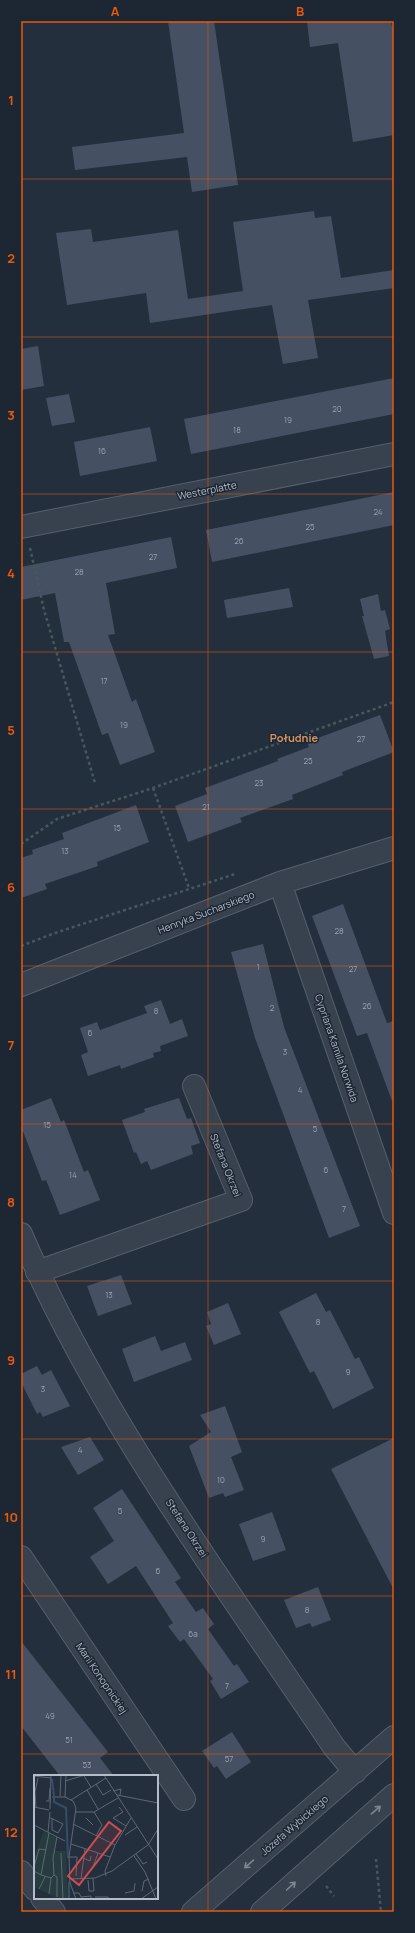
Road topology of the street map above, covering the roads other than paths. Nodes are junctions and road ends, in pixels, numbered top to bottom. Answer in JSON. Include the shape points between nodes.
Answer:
{"nodes":[{"id":1,"x":394,"y":454,"type":"edge"},
{"id":2,"x":23,"y":526,"type":"edge"},
{"id":3,"x":394,"y":848,"type":"edge"},
{"id":4,"x":280,"y":883,"type":"junction"},
{"id":5,"x":21,"y":985,"type":"edge"},
{"id":6,"x":194,"y":1086,"type":"dead end"},
{"id":7,"x":394,"y":1213,"type":"edge"},
{"id":8,"x":21,"y":1234,"type":"edge"},
{"id":9,"x":37,"y":1272,"type":"junction"},
{"id":10,"x":21,"y":1556,"type":"edge"},
{"id":11,"x":394,"y":1737,"type":"edge"},
{"id":12,"x":355,"y":1772,"type":"junction"},
{"id":13,"x":394,"y":1795,"type":"edge"},
{"id":14,"x":184,"y":1799,"type":"dead end"},
{"id":15,"x":21,"y":1872,"type":"edge"},
{"id":16,"x":34,"y":1888,"type":"edge"},
{"id":17,"x":43,"y":1899,"type":"edge"},
{"id":18,"x":54,"y":1912,"type":"edge"},
{"id":19,"x":193,"y":1912,"type":"edge"},
{"id":20,"x":262,"y":1912,"type":"edge"}],
"edges":[{"from":1,"to":2,"type":"street","name":"Westerplatte"},
{"from":3,"to":4,"type":"street","name":"Henryka Sucharskiego"},
{"from":4,"to":5,"type":"street","name":"Henryka Sucharskiego"},
{"from":4,"to":7,"type":"street","name":"Cypriana Kamila Norwida"},
{"from":6,"to":9,"type":"street","name":"Stefana Okrzei","via":[[241,1200]]},
{"from":8,"to":9,"type":"street","name":"Stefana Okrzei"},
{"from":9,"to":12,"type":"street","name":"Stefana Okrzei","via":[[87,1368],[140,1457],[334,1747]]},
{"from":10,"to":14,"type":"street","name":"Marii Konopnickiej"},
{"from":11,"to":12,"type":"street","name":"Józefa Wybickiego"},
{"from":12,"to":19,"type":"street","name":"Józefa Wybickiego","one_way":true},
{"from":20,"to":13,"type":"street","one_way":true},
{"from":15,"to":16,"type":"street"},
{"from":17,"to":18,"type":"street"}]}
